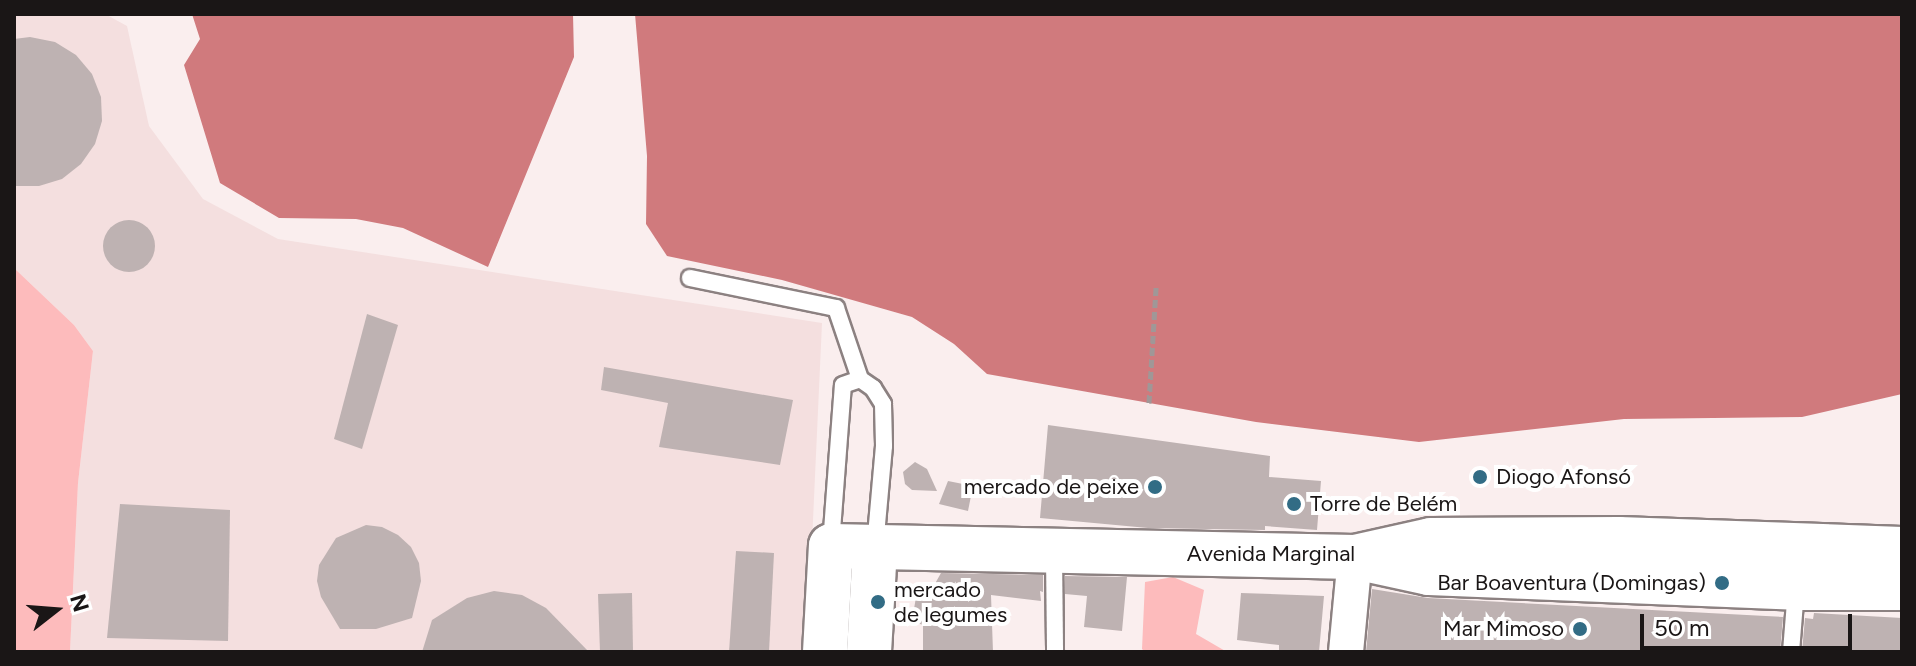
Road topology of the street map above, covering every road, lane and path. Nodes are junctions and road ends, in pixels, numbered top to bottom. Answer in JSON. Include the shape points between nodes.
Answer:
{"nodes":[{"id":1,"x":690,"y":278,"type":"dead end"},
{"id":2,"x":1156,"y":287,"type":"dead end"},
{"id":3,"x":860,"y":379,"type":"junction"},
{"id":4,"x":1149,"y":403,"type":"dead end"},
{"id":5,"x":831,"y":546,"type":"junction"},
{"id":6,"x":875,"y":548,"type":"junction"},
{"id":7,"x":1902,"y":549,"type":"edge"},
{"id":8,"x":1054,"y":552,"type":"junction"},
{"id":9,"x":1355,"y":557,"type":"junction"},
{"id":10,"x":1796,"y":588,"type":"junction"},
{"id":11,"x":1902,"y":588,"type":"edge"},
{"id":12,"x":825,"y":652,"type":"edge"},
{"id":13,"x":869,"y":652,"type":"edge"},
{"id":14,"x":1055,"y":652,"type":"edge"},
{"id":15,"x":1346,"y":652,"type":"edge"},
{"id":16,"x":1791,"y":652,"type":"edge"}],
"edges":[{"from":1,"to":3,"type":"lane","via":[[836,308]]},
{"from":2,"to":4,"type":"path"},
{"from":3,"to":5,"type":"lane","via":[[843,385]]},
{"from":3,"to":6,"type":"lane","via":[[883,404]]},
{"from":5,"to":6,"type":"main road","name":"Avenida Marginal"},
{"from":5,"to":12,"type":"main road"},
{"from":6,"to":8,"type":"main road","name":"Avenida Marginal"},
{"from":6,"to":13,"type":"main road"},
{"from":7,"to":9,"type":"main road","name":"Avenida Marginal","via":[[1619,539],[1431,540]]},
{"from":8,"to":9,"type":"main road","name":"Avenida Marginal"},
{"from":8,"to":14,"type":"lane"},
{"from":9,"to":10,"type":"main road","via":[[1429,573]]},
{"from":9,"to":15,"type":"street"},
{"from":10,"to":11,"type":"main road"},
{"from":10,"to":16,"type":"lane"}]}
